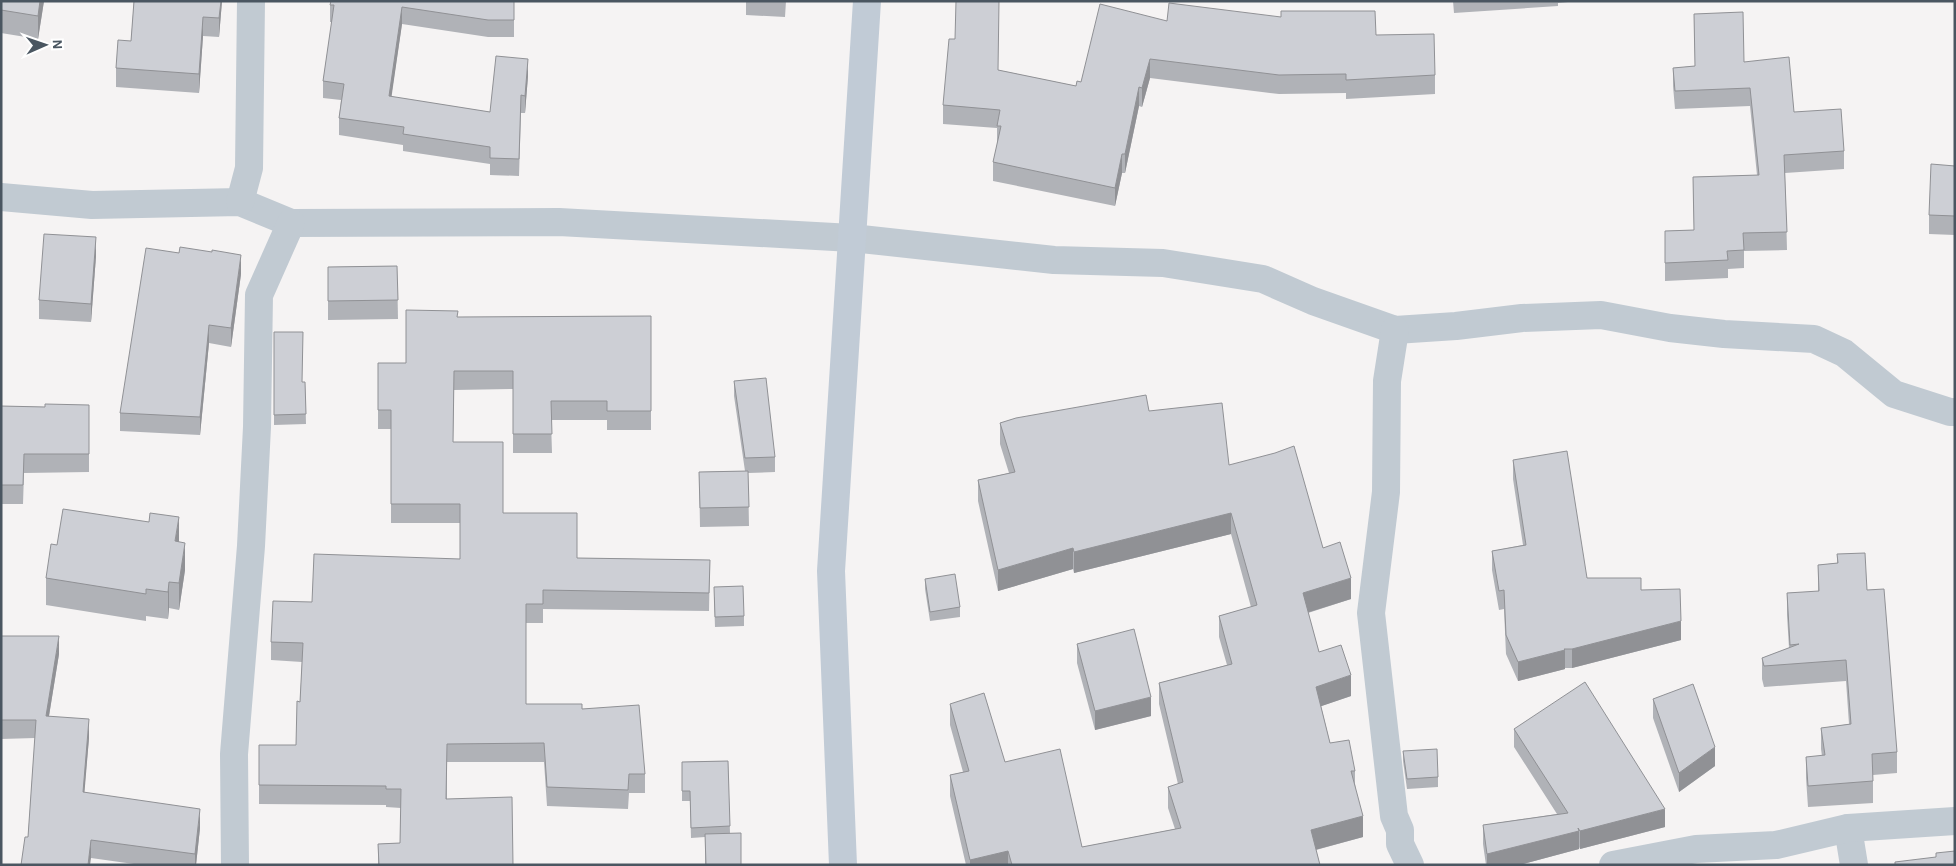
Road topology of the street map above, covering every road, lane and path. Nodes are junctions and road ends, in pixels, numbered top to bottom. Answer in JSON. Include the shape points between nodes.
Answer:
{"nodes":[{"id":1,"x":251,"y":1,"type":"edge"},
{"id":2,"x":867,"y":1,"type":"edge"},
{"id":3,"x":1,"y":197,"type":"edge"},
{"id":4,"x":240,"y":202,"type":"junction"},
{"id":5,"x":291,"y":223,"type":"junction"},
{"id":6,"x":852,"y":238,"type":"junction"},
{"id":7,"x":1395,"y":330,"type":"junction"},
{"id":8,"x":1955,"y":412,"type":"edge"},
{"id":9,"x":1955,"y":821,"type":"edge"},
{"id":10,"x":1848,"y":828,"type":"junction"},
{"id":11,"x":235,"y":865,"type":"edge"},
{"id":12,"x":842,"y":865,"type":"edge"},
{"id":13,"x":1410,"y":865,"type":"edge"},
{"id":14,"x":1613,"y":865,"type":"edge"},
{"id":15,"x":1854,"y":865,"type":"edge"}],
"edges":[{"from":1,"to":4,"type":"street","via":[[249,168]]},
{"from":2,"to":6,"type":"street"},
{"from":3,"to":4,"type":"street","via":[[92,205]]},
{"from":4,"to":5,"type":"street"},
{"from":5,"to":6,"type":"street","via":[[559,222]]},
{"from":5,"to":11,"type":"street","via":[[259,295],[251,546],[234,754]]},
{"from":6,"to":7,"type":"street","via":[[1054,260],[1163,263],[1263,279],[1313,301]]},
{"from":6,"to":12,"type":"street","via":[[831,570]]},
{"from":7,"to":8,"type":"street","via":[[1522,318],[1601,315],[1670,328],[1814,339],[1844,353],[1894,394]]},
{"from":7,"to":13,"type":"street","via":[[1387,380],[1386,492],[1372,613],[1394,816],[1400,830],[1400,844]]},
{"from":9,"to":10,"type":"street"},
{"from":10,"to":14,"type":"street","via":[[1776,844],[1696,848]]},
{"from":10,"to":15,"type":"street"}]}
